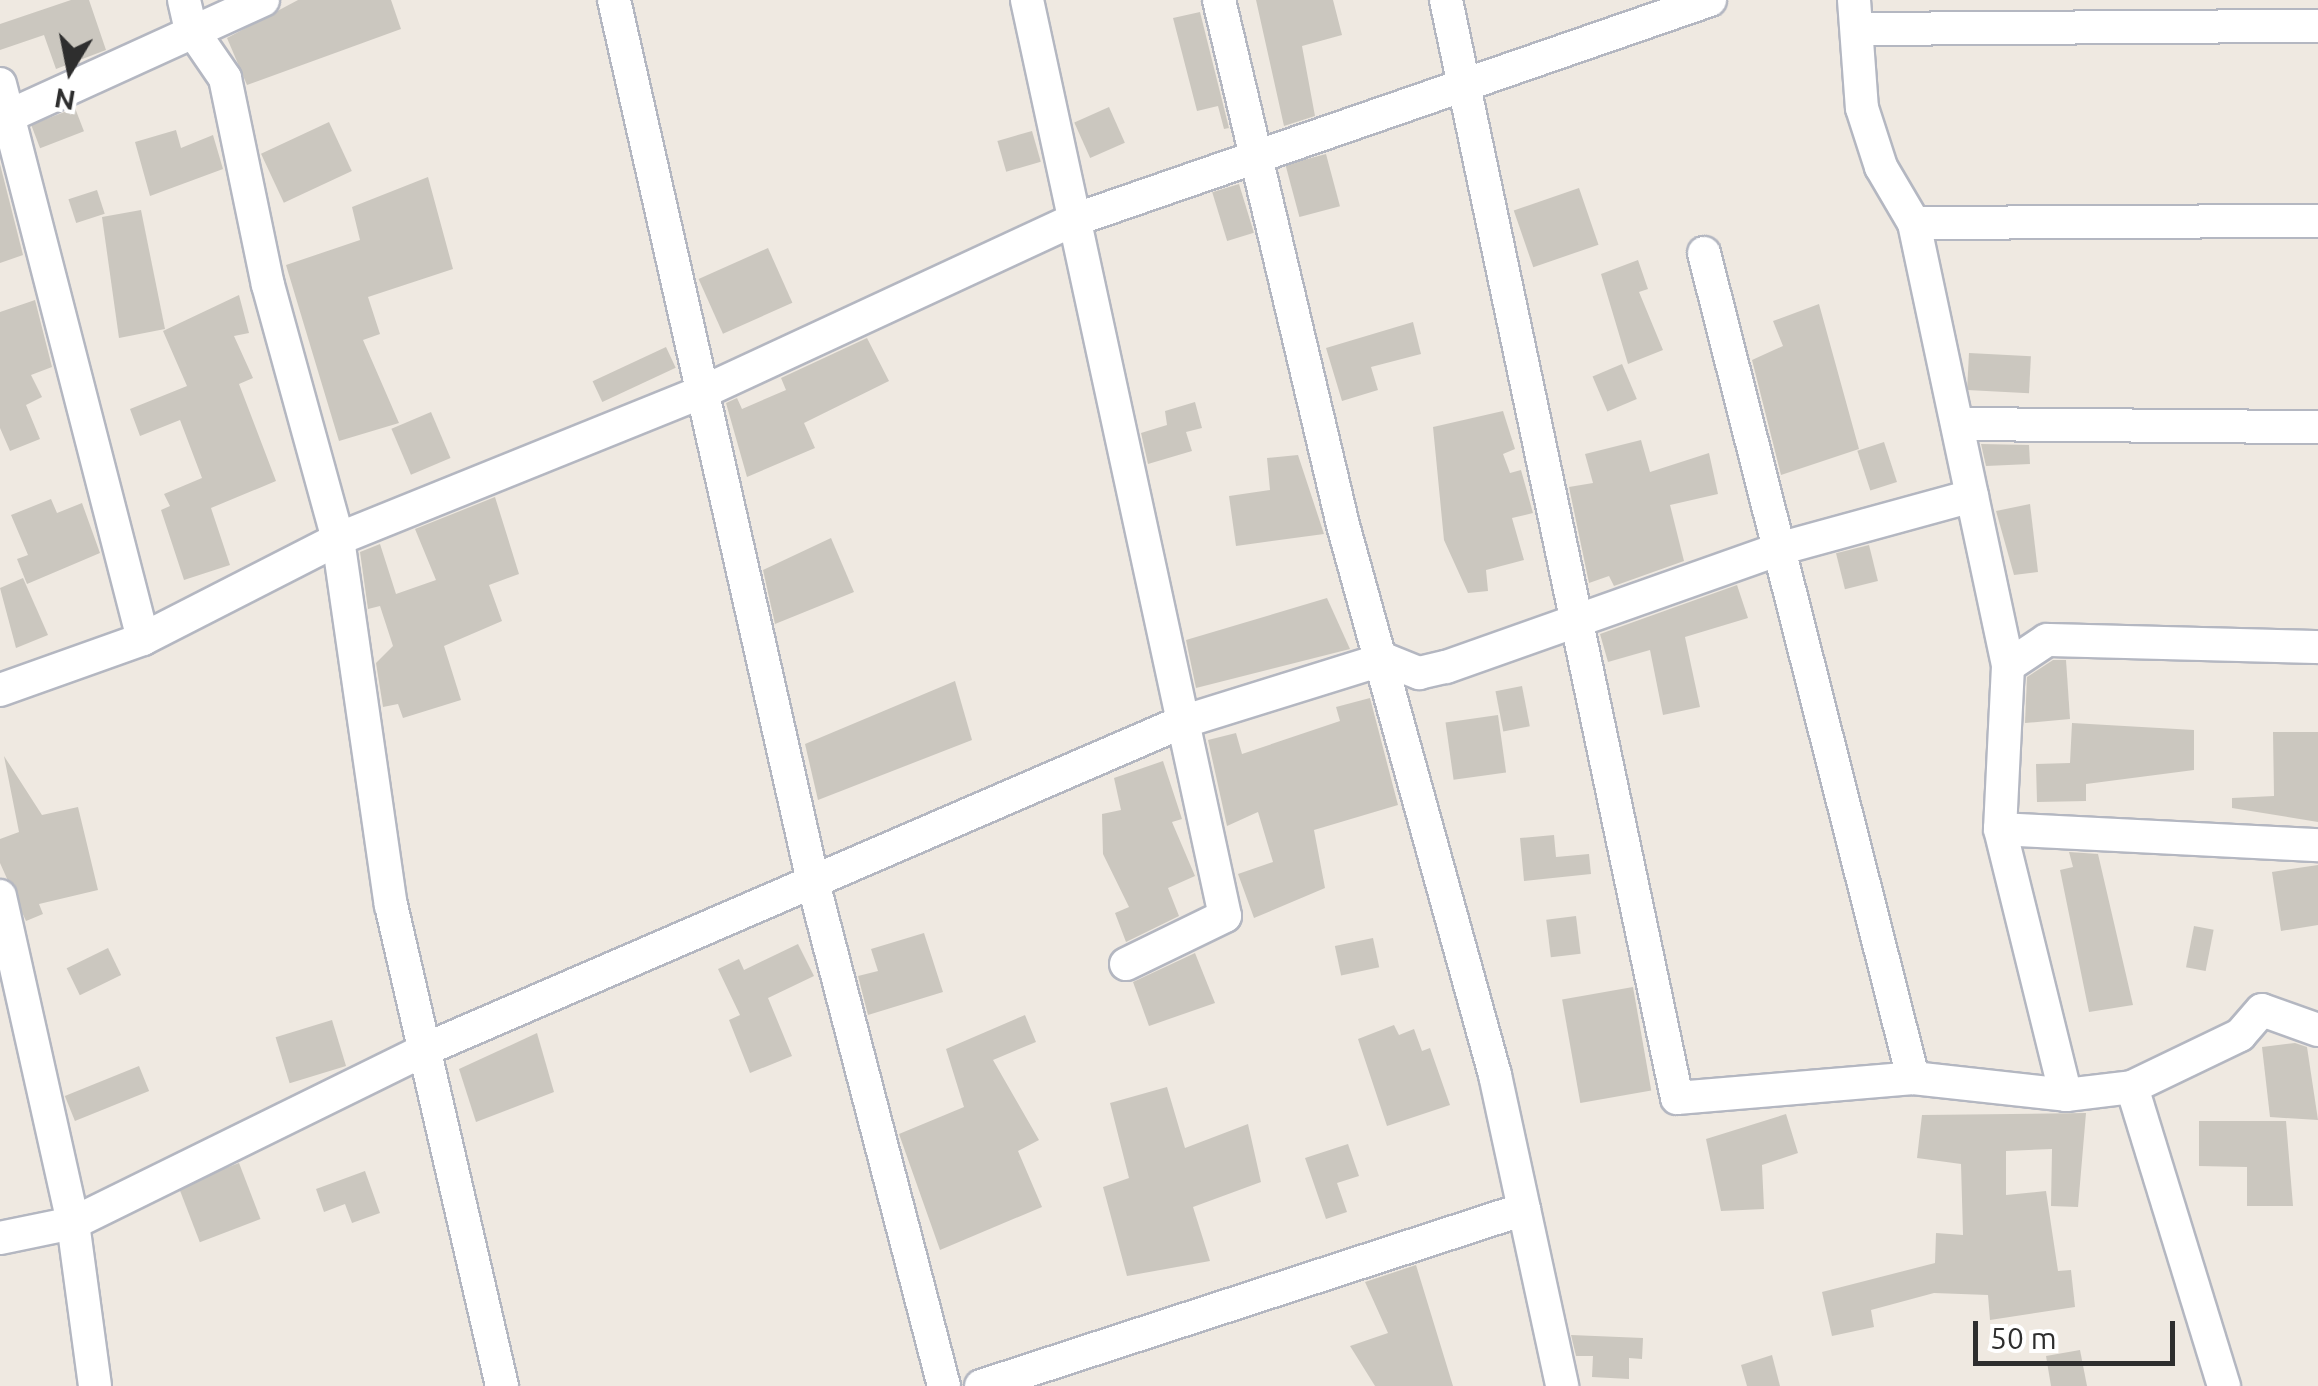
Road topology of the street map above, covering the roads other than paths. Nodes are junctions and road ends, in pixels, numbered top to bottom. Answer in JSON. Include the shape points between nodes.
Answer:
{"nodes":[{"id":1,"x":262,"y":0,"type":"edge"},
{"id":2,"x":614,"y":0,"type":"edge"},
{"id":3,"x":1027,"y":0,"type":"edge"},
{"id":4,"x":1219,"y":0,"type":"edge"},
{"id":5,"x":1446,"y":0,"type":"edge"},
{"id":6,"x":1710,"y":0,"type":"edge"},
{"id":7,"x":186,"y":14,"type":"edge"},
{"id":8,"x":1856,"y":14,"type":"edge"},
{"id":9,"x":2318,"y":26,"type":"edge"},
{"id":10,"x":1464,"y":82,"type":"junction"},
{"id":11,"x":0,"y":84,"type":"edge"},
{"id":12,"x":4,"y":119,"type":"edge"},
{"id":13,"x":1254,"y":154,"type":"junction"},
{"id":14,"x":1074,"y":220,"type":"junction"},
{"id":15,"x":2318,"y":222,"type":"edge"},
{"id":16,"x":1914,"y":224,"type":"junction"},
{"id":17,"x":1704,"y":253,"type":"dead end"},
{"id":18,"x":708,"y":390,"type":"junction"},
{"id":19,"x":1959,"y":424,"type":"junction"},
{"id":20,"x":2318,"y":426,"type":"edge"},
{"id":21,"x":1972,"y":496,"type":"junction"},
{"id":22,"x":338,"y":539,"type":"junction"},
{"id":23,"x":1782,"y":548,"type":"junction"},
{"id":24,"x":1582,"y":620,"type":"junction"},
{"id":25,"x":143,"y":638,"type":"junction"},
{"id":26,"x":2318,"y":647,"type":"edge"},
{"id":27,"x":1384,"y":659,"type":"junction"},
{"id":28,"x":2008,"y":666,"type":"junction"},
{"id":29,"x":0,"y":690,"type":"edge"},
{"id":30,"x":1182,"y":722,"type":"junction"},
{"id":31,"x":2000,"y":829,"type":"junction"},
{"id":32,"x":2318,"y":845,"type":"edge"},
{"id":33,"x":814,"y":886,"type":"junction"},
{"id":34,"x":0,"y":896,"type":"edge"},
{"id":35,"x":1126,"y":964,"type":"dead end"},
{"id":36,"x":2318,"y":1030,"type":"edge"},
{"id":37,"x":426,"y":1049,"type":"junction"},
{"id":38,"x":1913,"y":1078,"type":"junction"},
{"id":39,"x":2132,"y":1087,"type":"junction"},
{"id":40,"x":2066,"y":1096,"type":"junction"},
{"id":41,"x":1524,"y":1209,"type":"junction"},
{"id":42,"x":73,"y":1223,"type":"junction"},
{"id":43,"x":0,"y":1238,"type":"edge"},
{"id":44,"x":94,"y":1386,"type":"edge"},
{"id":45,"x":502,"y":1386,"type":"edge"},
{"id":46,"x":944,"y":1386,"type":"edge"},
{"id":47,"x":981,"y":1386,"type":"edge"},
{"id":48,"x":1562,"y":1386,"type":"edge"},
{"id":49,"x":2224,"y":1386,"type":"edge"}],
"edges":[{"from":1,"to":7,"type":"street"},
{"from":2,"to":18,"type":"street"},
{"from":3,"to":14,"type":"street"},
{"from":4,"to":13,"type":"street"},
{"from":5,"to":10,"type":"street"},
{"from":6,"to":10,"type":"street"},
{"from":7,"to":12,"type":"street"},
{"from":7,"to":22,"type":"street","via":[[225,78],[268,285]]},
{"from":8,"to":9,"type":"street"},
{"from":8,"to":16,"type":"street","via":[[1862,108],[1881,167]]},
{"from":10,"to":13,"type":"street"},
{"from":10,"to":24,"type":"street"},
{"from":11,"to":12,"type":"street"},
{"from":12,"to":25,"type":"street"},
{"from":13,"to":14,"type":"street"},
{"from":13,"to":27,"type":"street"},
{"from":14,"to":18,"type":"street"},
{"from":14,"to":30,"type":"street"},
{"from":15,"to":16,"type":"street"},
{"from":16,"to":19,"type":"street"},
{"from":17,"to":23,"type":"street"},
{"from":18,"to":22,"type":"street"},
{"from":18,"to":33,"type":"street"},
{"from":19,"to":20,"type":"street"},
{"from":19,"to":21,"type":"street"},
{"from":21,"to":23,"type":"street"},
{"from":21,"to":28,"type":"street"},
{"from":22,"to":25,"type":"street"},
{"from":22,"to":37,"type":"street","via":[[391,905]]},
{"from":23,"to":24,"type":"street"},
{"from":23,"to":38,"type":"street"},
{"from":24,"to":27,"type":"street","via":[[1431,670]]},
{"from":24,"to":38,"type":"street","via":[[1632,918],[1677,1098]]},
{"from":25,"to":29,"type":"street"},
{"from":26,"to":28,"type":"street","via":[[2046,640]]},
{"from":27,"to":30,"type":"street"},
{"from":27,"to":41,"type":"street"},
{"from":28,"to":31,"type":"street"},
{"from":30,"to":33,"type":"street"},
{"from":30,"to":35,"type":"street","via":[[1224,916]]},
{"from":31,"to":32,"type":"street"},
{"from":31,"to":40,"type":"street"},
{"from":33,"to":37,"type":"street"},
{"from":33,"to":46,"type":"street"},
{"from":34,"to":42,"type":"street"},
{"from":36,"to":39,"type":"street","via":[[2262,1010],[2240,1035]]},
{"from":37,"to":42,"type":"street"},
{"from":37,"to":45,"type":"street"},
{"from":38,"to":40,"type":"street"},
{"from":39,"to":40,"type":"street"},
{"from":39,"to":49,"type":"street"},
{"from":41,"to":47,"type":"street"},
{"from":41,"to":48,"type":"street"},
{"from":42,"to":43,"type":"street"},
{"from":42,"to":44,"type":"street"}]}
